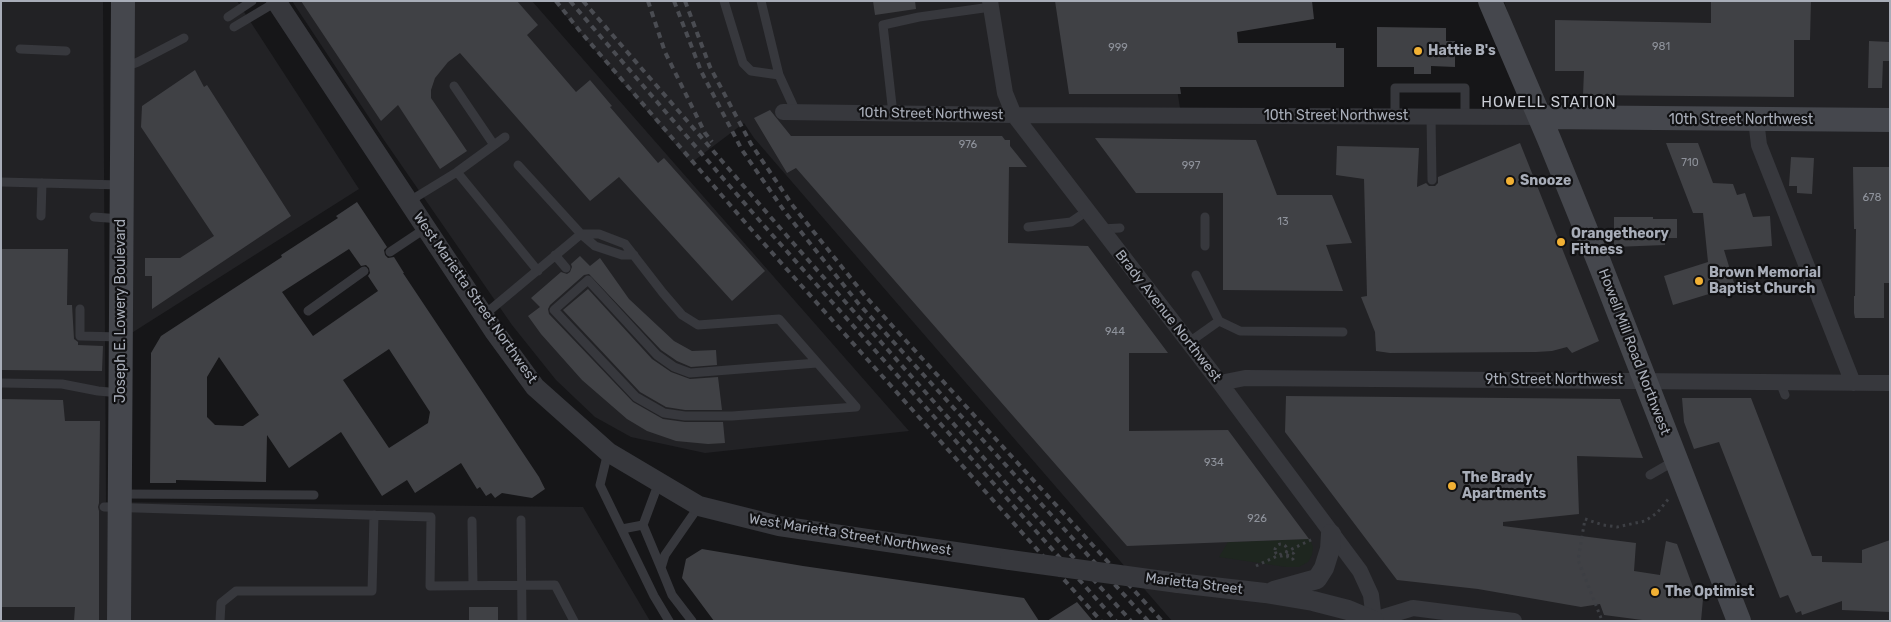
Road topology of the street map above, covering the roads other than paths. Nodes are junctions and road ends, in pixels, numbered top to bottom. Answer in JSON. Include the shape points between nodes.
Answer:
{"nodes":[{"id":1,"x":123,"y":1,"type":"edge"},
{"id":2,"x":252,"y":1,"type":"edge"},
{"id":3,"x":276,"y":1,"type":"edge"},
{"id":4,"x":724,"y":1,"type":"edge"},
{"id":5,"x":761,"y":1,"type":"edge"},
{"id":6,"x":1490,"y":1,"type":"edge"},
{"id":7,"x":990,"y":4,"type":"edge"},
{"id":8,"x":228,"y":17,"type":"dead end"},
{"id":9,"x":234,"y":27,"type":"dead end"},
{"id":10,"x":184,"y":38,"type":"dead end"},
{"id":11,"x":20,"y":49,"type":"dead end"},
{"id":12,"x":66,"y":50,"type":"dead end"},
{"id":13,"x":122,"y":68,"type":"junction"},
{"id":14,"x":779,"y":75,"type":"junction"},
{"id":15,"x":454,"y":86,"type":"dead end"},
{"id":16,"x":789,"y":112,"type":"joint"},
{"id":17,"x":893,"y":114,"type":"junction"},
{"id":18,"x":1014,"y":115,"type":"junction"},
{"id":19,"x":1395,"y":116,"type":"junction"},
{"id":20,"x":1431,"y":116,"type":"junction"},
{"id":21,"x":1465,"y":117,"type":"junction"},
{"id":22,"x":1540,"y":117,"type":"junction"},
{"id":23,"x":1756,"y":120,"type":"junction"},
{"id":24,"x":1890,"y":120,"type":"edge"},
{"id":25,"x":505,"y":137,"type":"dead end"},
{"id":26,"x":494,"y":145,"type":"junction"},
{"id":27,"x":518,"y":165,"type":"dead end"},
{"id":28,"x":457,"y":172,"type":"junction"},
{"id":29,"x":1432,"y":180,"type":"dead end"},
{"id":30,"x":1,"y":182,"type":"edge"},
{"id":31,"x":42,"y":183,"type":"junction"},
{"id":32,"x":122,"y":185,"type":"junction"},
{"id":33,"x":408,"y":202,"type":"junction"},
{"id":34,"x":1087,"y":211,"type":"junction"},
{"id":35,"x":41,"y":216,"type":"dead end"},
{"id":36,"x":94,"y":217,"type":"dead end"},
{"id":37,"x":1205,"y":217,"type":"dead end"},
{"id":38,"x":122,"y":218,"type":"junction"},
{"id":39,"x":1028,"y":227,"type":"dead end"},
{"id":40,"x":426,"y":228,"type":"junction"},
{"id":41,"x":1120,"y":228,"type":"dead end"},
{"id":42,"x":1101,"y":229,"type":"junction"},
{"id":43,"x":581,"y":234,"type":"junction"},
{"id":44,"x":1205,"y":246,"type":"dead end"},
{"id":45,"x":390,"y":252,"type":"dead end"},
{"id":46,"x":556,"y":256,"type":"junction"},
{"id":47,"x":566,"y":268,"type":"dead end"},
{"id":48,"x":364,"y":271,"type":"dead end"},
{"id":49,"x":538,"y":271,"type":"junction"},
{"id":50,"x":1196,"y":275,"type":"dead end"},
{"id":51,"x":80,"y":309,"type":"dead end"},
{"id":52,"x":308,"y":310,"type":"dead end"},
{"id":53,"x":484,"y":315,"type":"junction"},
{"id":54,"x":1219,"y":321,"type":"junction"},
{"id":55,"x":1343,"y":332,"type":"dead end"},
{"id":56,"x":121,"y":337,"type":"junction"},
{"id":57,"x":1188,"y":343,"type":"junction"},
{"id":58,"x":817,"y":363,"type":"junction"},
{"id":59,"x":1646,"y":381,"type":"junction"},
{"id":60,"x":1,"y":383,"type":"edge"},
{"id":61,"x":1220,"y":383,"type":"junction"},
{"id":62,"x":1853,"y":383,"type":"junction"},
{"id":63,"x":1890,"y":383,"type":"edge"},
{"id":64,"x":120,"y":393,"type":"junction"},
{"id":65,"x":608,"y":452,"type":"junction"},
{"id":66,"x":1676,"y":460,"type":"junction"},
{"id":67,"x":1650,"y":475,"type":"dead end"},
{"id":68,"x":659,"y":482,"type":"junction"},
{"id":69,"x":314,"y":494,"type":"dead end"},
{"id":70,"x":114,"y":503,"type":"junction"},
{"id":71,"x":699,"y":506,"type":"junction"},
{"id":72,"x":374,"y":515,"type":"junction"},
{"id":73,"x":521,"y":520,"type":"dead end"},
{"id":74,"x":472,"y":521,"type":"dead end"},
{"id":75,"x":643,"y":525,"type":"junction"},
{"id":76,"x":622,"y":529,"type":"junction"},
{"id":77,"x":1322,"y":536,"type":"junction"},
{"id":78,"x":1010,"y":560,"type":"joint"},
{"id":79,"x":661,"y":568,"type":"junction"},
{"id":80,"x":473,"y":585,"type":"junction"},
{"id":81,"x":522,"y":585,"type":"junction"},
{"id":82,"x":1265,"y":593,"type":"junction"},
{"id":83,"x":119,"y":621,"type":"edge"},
{"id":84,"x":220,"y":621,"type":"edge"},
{"id":85,"x":522,"y":621,"type":"edge"},
{"id":86,"x":574,"y":621,"type":"edge"},
{"id":87,"x":669,"y":621,"type":"edge"},
{"id":88,"x":692,"y":621,"type":"edge"},
{"id":89,"x":1374,"y":621,"type":"edge"},
{"id":90,"x":1514,"y":621,"type":"edge"},
{"id":91,"x":1739,"y":621,"type":"edge"}],
"edges":[{"from":1,"to":13,"type":"main road","name":"Joseph E. Lowery Boulevard"},
{"from":2,"to":8,"type":"lane"},
{"from":3,"to":9,"type":"lane"},
{"from":3,"to":33,"type":"street","name":"West Marietta Street Northwest"},
{"from":4,"to":14,"type":"lane","via":[[743,63],[751,71]]},
{"from":5,"to":14,"type":"lane"},
{"from":6,"to":22,"type":"main road","name":"Howell Mill Road Northwest"},
{"from":7,"to":17,"type":"lane","via":[[883,25]]},
{"from":7,"to":18,"type":"street","name":"Brady Avenue Northwest","via":[[1005,93]]},
{"from":10,"to":13,"type":"lane"},
{"from":11,"to":12,"type":"lane"},
{"from":13,"to":32,"type":"main road","name":"Joseph E. Lowery Boulevard"},
{"from":14,"to":16,"type":"lane"},
{"from":15,"to":26,"type":"lane"},
{"from":16,"to":17,"type":"street","name":"10th Street Northwest"},
{"from":17,"to":18,"type":"street","name":"10th Street Northwest"},
{"from":18,"to":19,"type":"street","name":"10th Street Northwest"},
{"from":18,"to":34,"type":"street","name":"Brady Avenue Northwest"},
{"from":19,"to":20,"type":"street","name":"10th Street Northwest"},
{"from":19,"to":21,"type":"lane","via":[[1395,88],[1465,88]]},
{"from":20,"to":21,"type":"street","name":"10th Street Northwest"},
{"from":20,"to":29,"type":"lane"},
{"from":21,"to":22,"type":"street","name":"10th Street Northwest"},
{"from":22,"to":23,"type":"main road","name":"10th Street Northwest"},
{"from":22,"to":59,"type":"main road","name":"Howell Mill Road Northwest"},
{"from":23,"to":24,"type":"main road","name":"10th Street Northwest"},
{"from":23,"to":62,"type":"street","via":[[1760,145]]},
{"from":25,"to":26,"type":"lane"},
{"from":26,"to":28,"type":"lane"},
{"from":27,"to":43,"type":"lane"},
{"from":28,"to":33,"type":"lane"},
{"from":28,"to":49,"type":"lane"},
{"from":30,"to":31,"type":"lane"},
{"from":31,"to":32,"type":"lane"},
{"from":31,"to":35,"type":"lane"},
{"from":32,"to":38,"type":"main road","name":"Joseph E. Lowery Boulevard"},
{"from":33,"to":40,"type":"street","name":"West Marietta Street Northwest"},
{"from":34,"to":39,"type":"lane","via":[[1071,222]]},
{"from":34,"to":42,"type":"street","name":"Brady Avenue Northwest"},
{"from":36,"to":38,"type":"lane"},
{"from":37,"to":44,"type":"lane"},
{"from":38,"to":56,"type":"main road","name":"Joseph E. Lowery Boulevard"},
{"from":40,"to":45,"type":"lane"},
{"from":40,"to":53,"type":"street","name":"West Marietta Street Northwest"},
{"from":41,"to":42,"type":"lane"},
{"from":42,"to":57,"type":"street","name":"Brady Avenue Northwest"},
{"from":43,"to":46,"type":"lane"},
{"from":43,"to":58,"type":"lane","via":[[595,246],[634,256],[682,315],[698,325],[779,319]]},
{"from":46,"to":47,"type":"lane"},
{"from":46,"to":49,"type":"lane"},
{"from":48,"to":52,"type":"lane"},
{"from":49,"to":53,"type":"lane"},
{"from":50,"to":54,"type":"lane"},
{"from":51,"to":56,"type":"lane","via":[[80,336]]},
{"from":53,"to":65,"type":"street","name":"West Marietta Street Northwest","via":[[536,387]]},
{"from":54,"to":55,"type":"lane","via":[[1240,331]]},
{"from":54,"to":57,"type":"lane"},
{"from":56,"to":64,"type":"main road","name":"Joseph E. Lowery Boulevard"},
{"from":57,"to":61,"type":"street","name":"Brady Avenue Northwest"},
{"from":58,"to":58,"type":"lane","via":[[856,408],[732,416],[664,413],[636,397],[554,310],[588,280],[657,355],[674,367],[690,372]]},
{"from":59,"to":61,"type":"street","name":"9th Street Northwest","via":[[1246,378]]},
{"from":59,"to":62,"type":"street","name":"9th Street Northwest","via":[[1782,388]]},
{"from":59,"to":66,"type":"main road","name":"Howell Mill Road Northwest"},
{"from":60,"to":64,"type":"lane","via":[[62,384]]},
{"from":61,"to":77,"type":"street","name":"Brady Avenue Northwest"},
{"from":62,"to":63,"type":"street","name":"9th Street Northwest"},
{"from":64,"to":70,"type":"main road","name":"Joseph E. Lowery Boulevard"},
{"from":65,"to":68,"type":"street","name":"West Marietta Street Northwest"},
{"from":65,"to":76,"type":"lane","via":[[600,485]]},
{"from":66,"to":67,"type":"lane"},
{"from":66,"to":91,"type":"main road","name":"Howell Mill Road Northwest"},
{"from":68,"to":71,"type":"street","name":"West Marietta Street Northwest"},
{"from":68,"to":75,"type":"lane"},
{"from":69,"to":70,"type":"lane"},
{"from":70,"to":72,"type":"lane"},
{"from":70,"to":83,"type":"main road","name":"Joseph E. Lowery Boulevard"},
{"from":71,"to":78,"type":"street","name":"West Marietta Street Northwest","via":[[779,526]]},
{"from":71,"to":79,"type":"lane","via":[[665,555]]},
{"from":72,"to":80,"type":"lane","via":[[431,517],[430,586]]},
{"from":72,"to":84,"type":"lane","via":[[372,591],[236,591],[221,603]]},
{"from":73,"to":81,"type":"lane"},
{"from":74,"to":80,"type":"lane"},
{"from":75,"to":76,"type":"lane"},
{"from":75,"to":79,"type":"lane"},
{"from":76,"to":87,"type":"lane"},
{"from":77,"to":82,"type":"street","via":[[1330,549],[1317,579]]},
{"from":77,"to":89,"type":"street","name":"Brady Avenue Northwest","via":[[1360,571],[1371,594]]},
{"from":78,"to":82,"type":"street","name":"Marietta Street","bridge":true},
{"from":79,"to":88,"type":"lane","via":[[672,595]]},
{"from":80,"to":81,"type":"lane"},
{"from":81,"to":85,"type":"lane"},
{"from":81,"to":86,"type":"lane","via":[[555,585]]},
{"from":82,"to":89,"type":"street","name":"Marietta Street","via":[[1313,601]]},
{"from":89,"to":90,"type":"street","via":[[1413,608]]}]}
